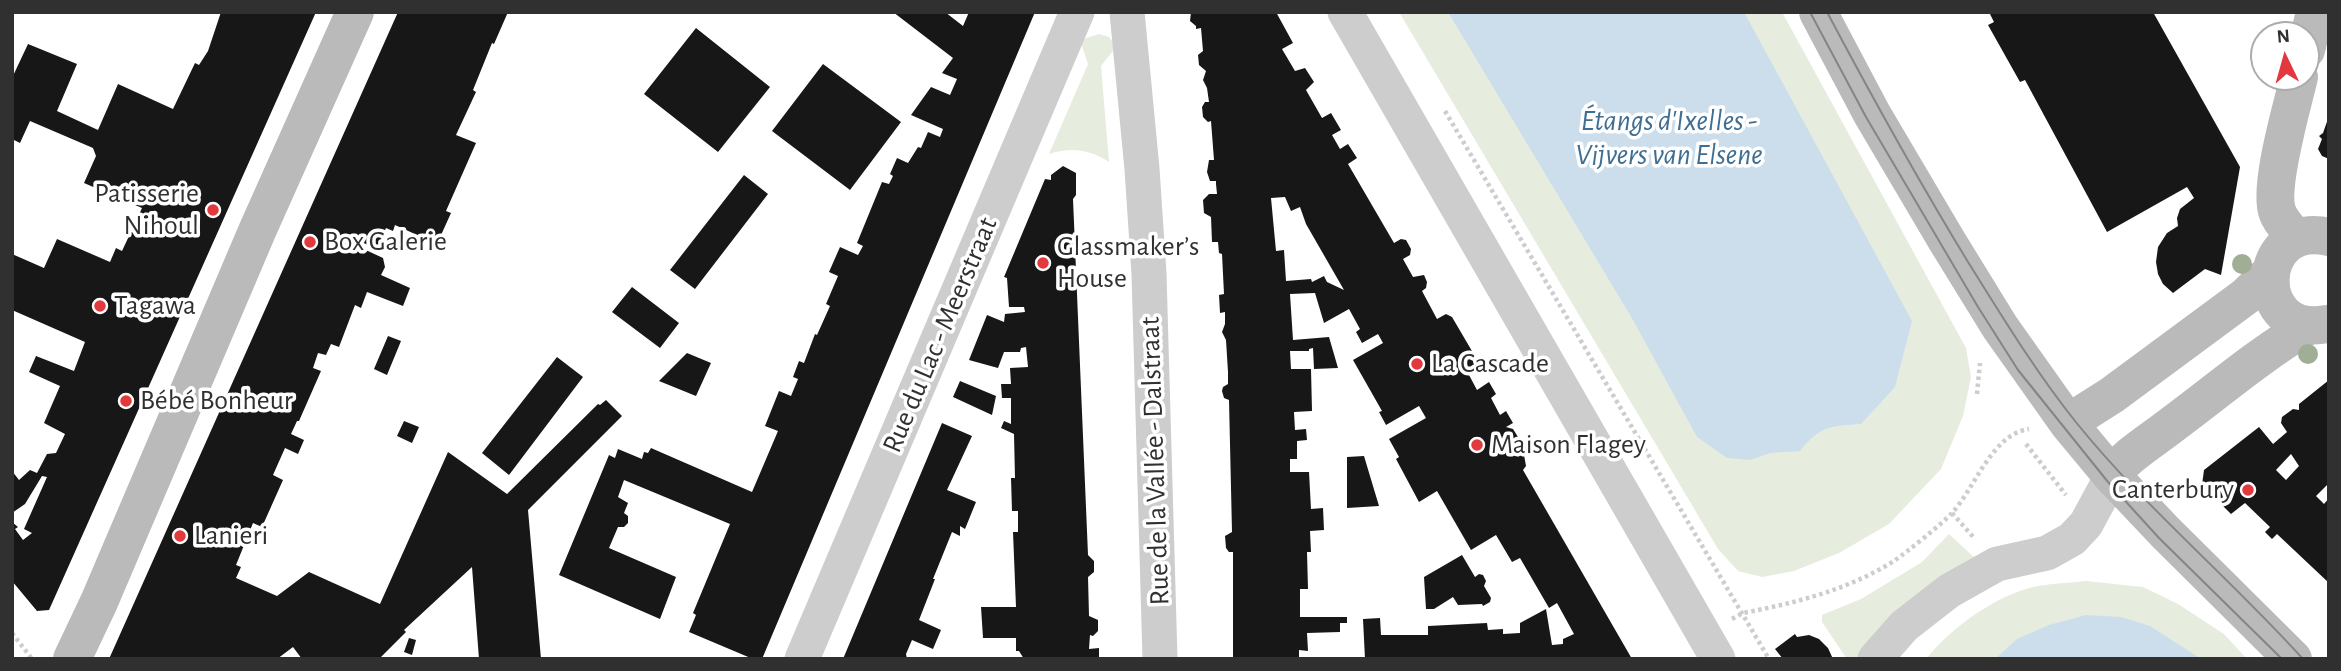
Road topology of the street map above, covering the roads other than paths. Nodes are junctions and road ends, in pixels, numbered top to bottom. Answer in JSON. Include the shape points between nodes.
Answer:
{"nodes":[{"id":1,"x":355,"y":12,"type":"edge"},
{"id":2,"x":1077,"y":12,"type":"edge"},
{"id":3,"x":1127,"y":12,"type":"edge"},
{"id":4,"x":1345,"y":12,"type":"edge"},
{"id":5,"x":1818,"y":12,"type":"edge"},
{"id":6,"x":2296,"y":91,"type":"edge"},
{"id":7,"x":2312,"y":238,"type":"edge"},
{"id":8,"x":2270,"y":273,"type":"junction"},
{"id":9,"x":2318,"y":325,"type":"edge"},
{"id":10,"x":2068,"y":423,"type":"junction"},
{"id":11,"x":2112,"y":476,"type":"junction"},
{"id":12,"x":1711,"y":647,"type":"edge"},
{"id":13,"x":72,"y":659,"type":"edge"},
{"id":14,"x":802,"y":659,"type":"edge"},
{"id":15,"x":1160,"y":659,"type":"edge"},
{"id":16,"x":1875,"y":659,"type":"edge"},
{"id":17,"x":2292,"y":659,"type":"edge"}],
"edges":[{"from":1,"to":13,"type":"main road"},
{"from":2,"to":14,"type":"street","name":"Rue du Lac - Meerstraat"},
{"from":3,"to":15,"type":"street","name":"Rue de la Vallée - Dalstraat","via":[[1149,274]]},
{"from":4,"to":12,"type":"street"},
{"from":5,"to":10,"type":"main road","via":[[1947,241]]},
{"from":6,"to":7,"type":"main road","via":[[2280,157],[2277,212]]},
{"from":7,"to":8,"type":"main road","via":[[2283,247]]},
{"from":8,"to":9,"type":"main road","via":[[2270,291],[2278,308],[2291,320]]},
{"from":8,"to":10,"type":"main road","via":[[2112,396]]},
{"from":9,"to":11,"type":"main road","via":[[2280,342]]},
{"from":10,"to":11,"type":"main road"},
{"from":11,"to":16,"type":"street","via":[[2086,524],[2072,539],[2047,553],[1997,564],[1949,591],[1904,626]]},
{"from":11,"to":17,"type":"main road"}]}
